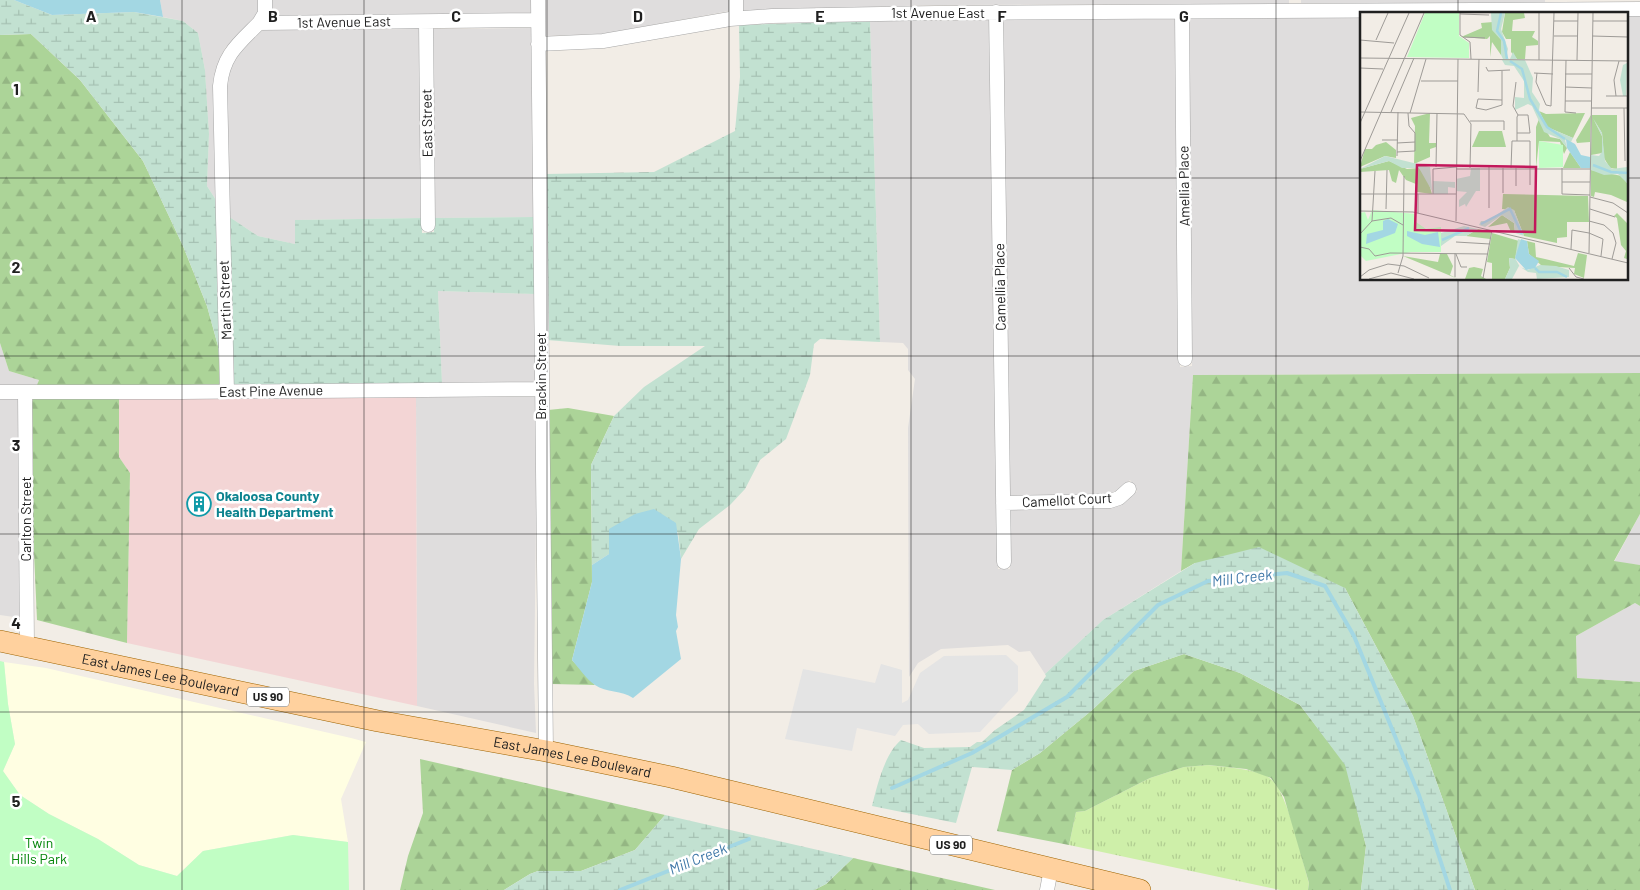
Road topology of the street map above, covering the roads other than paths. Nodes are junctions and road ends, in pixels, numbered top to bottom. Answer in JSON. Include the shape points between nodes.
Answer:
{"nodes":[{"id":1,"x":265,"y":0,"type":"edge"},
{"id":2,"x":538,"y":0,"type":"edge"},
{"id":3,"x":736,"y":0,"type":"edge"},
{"id":4,"x":1295,"y":5,"type":"edge"},
{"id":5,"x":1551,"y":8,"type":"edge"},
{"id":6,"x":1640,"y":9,"type":"edge"},
{"id":7,"x":996,"y":12,"type":"junction"},
{"id":8,"x":1182,"y":12,"type":"junction"},
{"id":9,"x":1366,"y":12,"type":"edge"},
{"id":10,"x":736,"y":18,"type":"junction"},
{"id":11,"x":538,"y":20,"type":"junction"},
{"id":12,"x":426,"y":22,"type":"junction"},
{"id":13,"x":259,"y":23,"type":"junction"},
{"id":14,"x":538,"y":44,"type":"junction"},
{"id":15,"x":428,"y":225,"type":"dead end"},
{"id":16,"x":1186,"y":359,"type":"dead end"},
{"id":17,"x":542,"y":389,"type":"junction"},
{"id":18,"x":0,"y":392,"type":"edge"},
{"id":19,"x":25,"y":392,"type":"junction"},
{"id":20,"x":227,"y":392,"type":"junction"},
{"id":21,"x":1129,"y":490,"type":"dead end"},
{"id":22,"x":1003,"y":503,"type":"junction"},
{"id":23,"x":1004,"y":562,"type":"dead end"},
{"id":24,"x":0,"y":641,"type":"edge"},
{"id":25,"x":27,"y":646,"type":"junction"},
{"id":26,"x":546,"y":751,"type":"junction"},
{"id":27,"x":1050,"y":869,"type":"junction"},
{"id":28,"x":1047,"y":890,"type":"edge"},
{"id":29,"x":1140,"y":890,"type":"edge"}],
"edges":[{"from":1,"to":13,"type":"street","via":[[265,13]]},
{"from":2,"to":11,"type":"street","name":"Brackin Street"},
{"from":3,"to":10,"type":"street"},
{"from":4,"to":8,"type":"street","name":"1st Avenue East"},
{"from":4,"to":9,"type":"street","name":"1st Avenue East"},
{"from":5,"to":6,"type":"street","name":"1st Avenue East"},
{"from":5,"to":9,"type":"street","name":"1st Avenue East"},
{"from":7,"to":8,"type":"street","name":"1st Avenue East"},
{"from":7,"to":10,"type":"street","name":"1st Avenue East"},
{"from":7,"to":22,"type":"street","name":"Camellia Place"},
{"from":8,"to":16,"type":"street","name":"Amellia Place"},
{"from":10,"to":14,"type":"street","name":"1st Avenue East","via":[[603,41]]},
{"from":11,"to":12,"type":"street","name":"1st Avenue East"},
{"from":11,"to":14,"type":"street","name":"Brackin Street"},
{"from":12,"to":13,"type":"street","name":"1st Avenue East"},
{"from":12,"to":15,"type":"street","name":"East Street"},
{"from":13,"to":20,"type":"street","name":"Martin Street","via":[[230,52],[221,78]]},
{"from":14,"to":17,"type":"street","name":"Brackin Street"},
{"from":17,"to":20,"type":"street","name":"East Pine Avenue"},
{"from":17,"to":26,"type":"street","name":"Brackin Street"},
{"from":18,"to":19,"type":"street","name":"East Pine Avenue"},
{"from":19,"to":20,"type":"street","name":"East Pine Avenue"},
{"from":19,"to":25,"type":"street","name":"Carlton Street"},
{"from":21,"to":22,"type":"street","name":"Camellot Court","via":[[1110,501]]},
{"from":22,"to":23,"type":"street","name":"Camellia Place"},
{"from":24,"to":25,"type":"main road","name":"East James Lee Boulevard","number":"US 90"},
{"from":25,"to":26,"type":"main road","name":"East James Lee Boulevard","number":"US 90","via":[[378,720]]},
{"from":26,"to":27,"type":"main road","name":"East James Lee Boulevard","number":"US 90","via":[[672,777]]},
{"from":27,"to":28,"type":"street"},
{"from":27,"to":29,"type":"main road","name":"East James Lee Boulevard","number":"US 90"}]}
